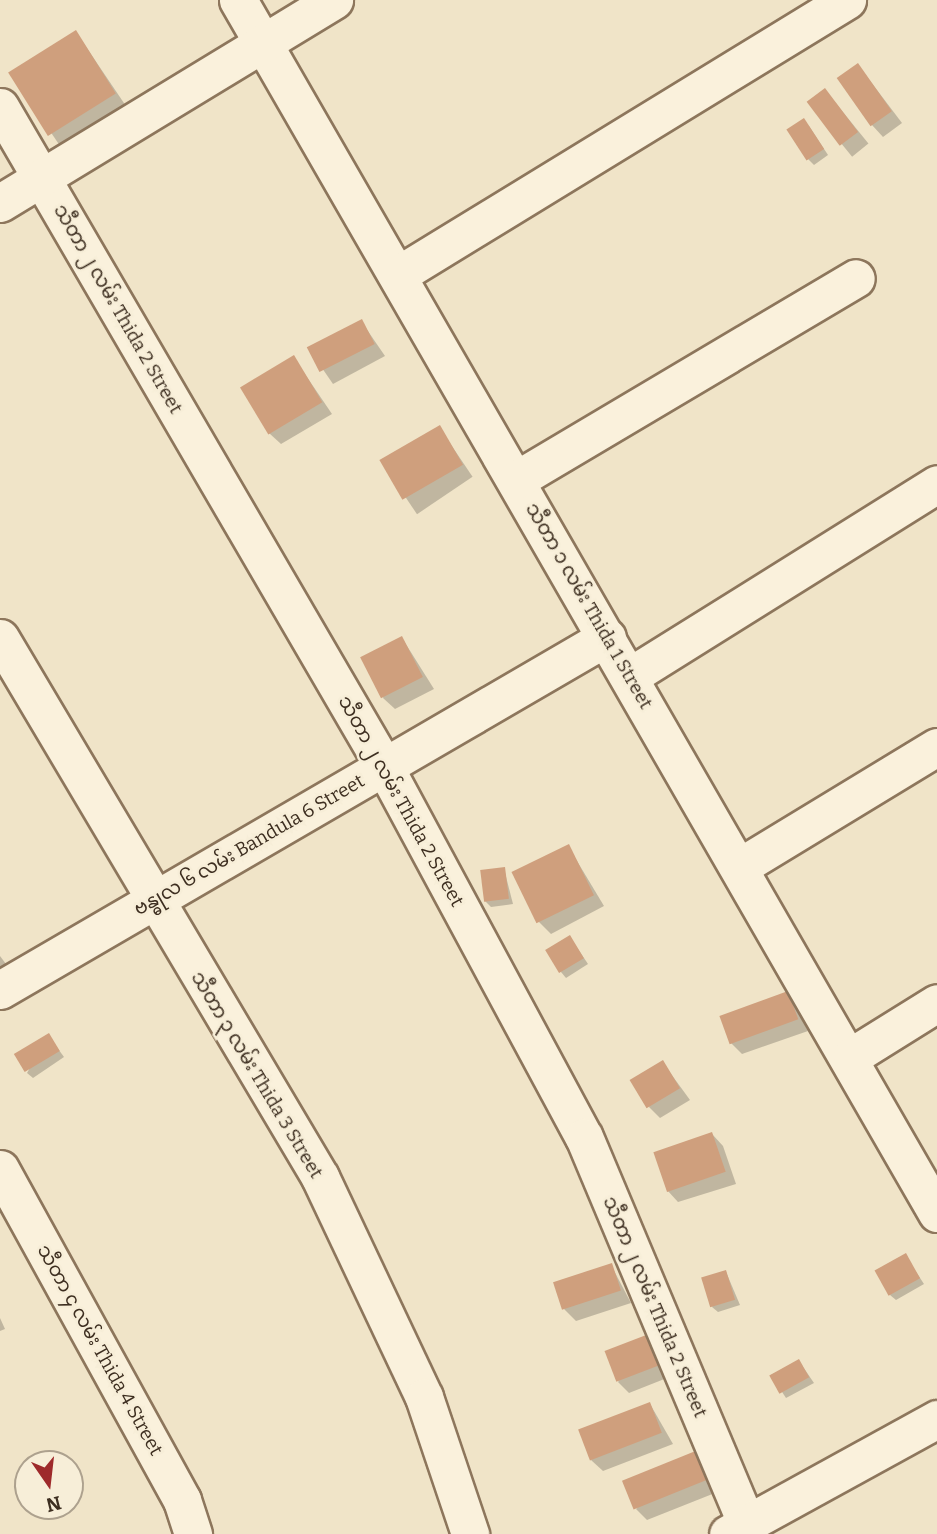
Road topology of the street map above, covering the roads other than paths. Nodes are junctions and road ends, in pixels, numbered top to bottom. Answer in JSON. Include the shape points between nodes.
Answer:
{"nodes":[{"id":1,"x":238,"y":0,"type":"edge"},
{"id":2,"x":334,"y":0,"type":"edge"},
{"id":3,"x":847,"y":0,"type":"edge"},
{"id":4,"x":264,"y":43,"type":"junction"},
{"id":5,"x":0,"y":107,"type":"edge"},
{"id":6,"x":42,"y":178,"type":"junction"},
{"id":7,"x":0,"y":204,"type":"edge"},
{"id":8,"x":401,"y":274,"type":"junction"},
{"id":9,"x":856,"y":278,"type":"dead end"},
{"id":10,"x":516,"y":480,"type":"junction"},
{"id":11,"x":937,"y":484,"type":"edge"},
{"id":12,"x":607,"y":636,"type":"junction"},
{"id":13,"x":0,"y":638,"type":"edge"},
{"id":14,"x":630,"y":676,"type":"junction"},
{"id":15,"x":937,"y":747,"type":"edge"},
{"id":16,"x":384,"y":766,"type":"junction"},
{"id":17,"x":741,"y":866,"type":"junction"},
{"id":18,"x":152,"y":902,"type":"junction"},
{"id":19,"x":0,"y":990,"type":"edge"},
{"id":20,"x":937,"y":1003,"type":"edge"},
{"id":21,"x":852,"y":1056,"type":"junction"},
{"id":22,"x":0,"y":1169,"type":"edge"},
{"id":23,"x":937,"y":1213,"type":"edge"},
{"id":24,"x":937,"y":1419,"type":"edge"},
{"id":25,"x":737,"y":1528,"type":"edge"},
{"id":26,"x":192,"y":1534,"type":"edge"},
{"id":27,"x":470,"y":1534,"type":"edge"}],
"edges":[{"from":1,"to":4,"type":"street","name":"သီတာ ၁ လမ်း Thida 1 Street"},
{"from":2,"to":4,"type":"street"},
{"from":3,"to":8,"type":"street"},
{"from":4,"to":6,"type":"street"},
{"from":4,"to":8,"type":"street","name":"သီတာ ၁ လမ်း Thida 1 Street"},
{"from":5,"to":6,"type":"street","name":"သီတာ ၂ လမ်း Thida 2 Street"},
{"from":6,"to":7,"type":"street"},
{"from":6,"to":16,"type":"street","name":"သီတာ ၂ လမ်း Thida 2 Street"},
{"from":8,"to":10,"type":"street","name":"သီတာ ၁ လမ်း Thida 1 Street"},
{"from":9,"to":10,"type":"street"},
{"from":10,"to":12,"type":"street","name":"သီတာ ၁ လမ်း Thida 1 Street"},
{"from":11,"to":14,"type":"street"},
{"from":12,"to":14,"type":"street","name":"သီတာ ၁ လမ်း Thida 1 Street"},
{"from":12,"to":16,"type":"street","name":"ဗန္ဓုလ ၆ လမ်း Bandula 6 Street"},
{"from":13,"to":18,"type":"street","name":"သီတာ ၃ လမ်း Thida 3 Street"},
{"from":14,"to":17,"type":"street","name":"သီတာ ၁ လမ်း Thida 1 Street"},
{"from":15,"to":17,"type":"street"},
{"from":16,"to":18,"type":"street","name":"ဗန္ဓုလ ၆ လမ်း Bandula 6 Street"},
{"from":16,"to":25,"type":"street","name":"သီတာ ၂ လမ်း Thida 2 Street","via":[[584,1136]]},
{"from":17,"to":21,"type":"street","name":"သီတာ ၁ လမ်း Thida 1 Street"},
{"from":18,"to":19,"type":"street","name":"ဗန္ဓုလ ၆ လမ်း Bandula 6 Street"},
{"from":18,"to":27,"type":"street","name":"သီတာ ၃ လမ်း Thida 3 Street","via":[[320,1177],[424,1397]]},
{"from":20,"to":21,"type":"street"},
{"from":21,"to":23,"type":"street","name":"သီတာ ၁ လမ်း Thida 1 Street"},
{"from":22,"to":26,"type":"street","name":"သီတာ ၄ လမ်း Thida 4 Street","via":[[182,1500]]},
{"from":24,"to":25,"type":"street"}]}
